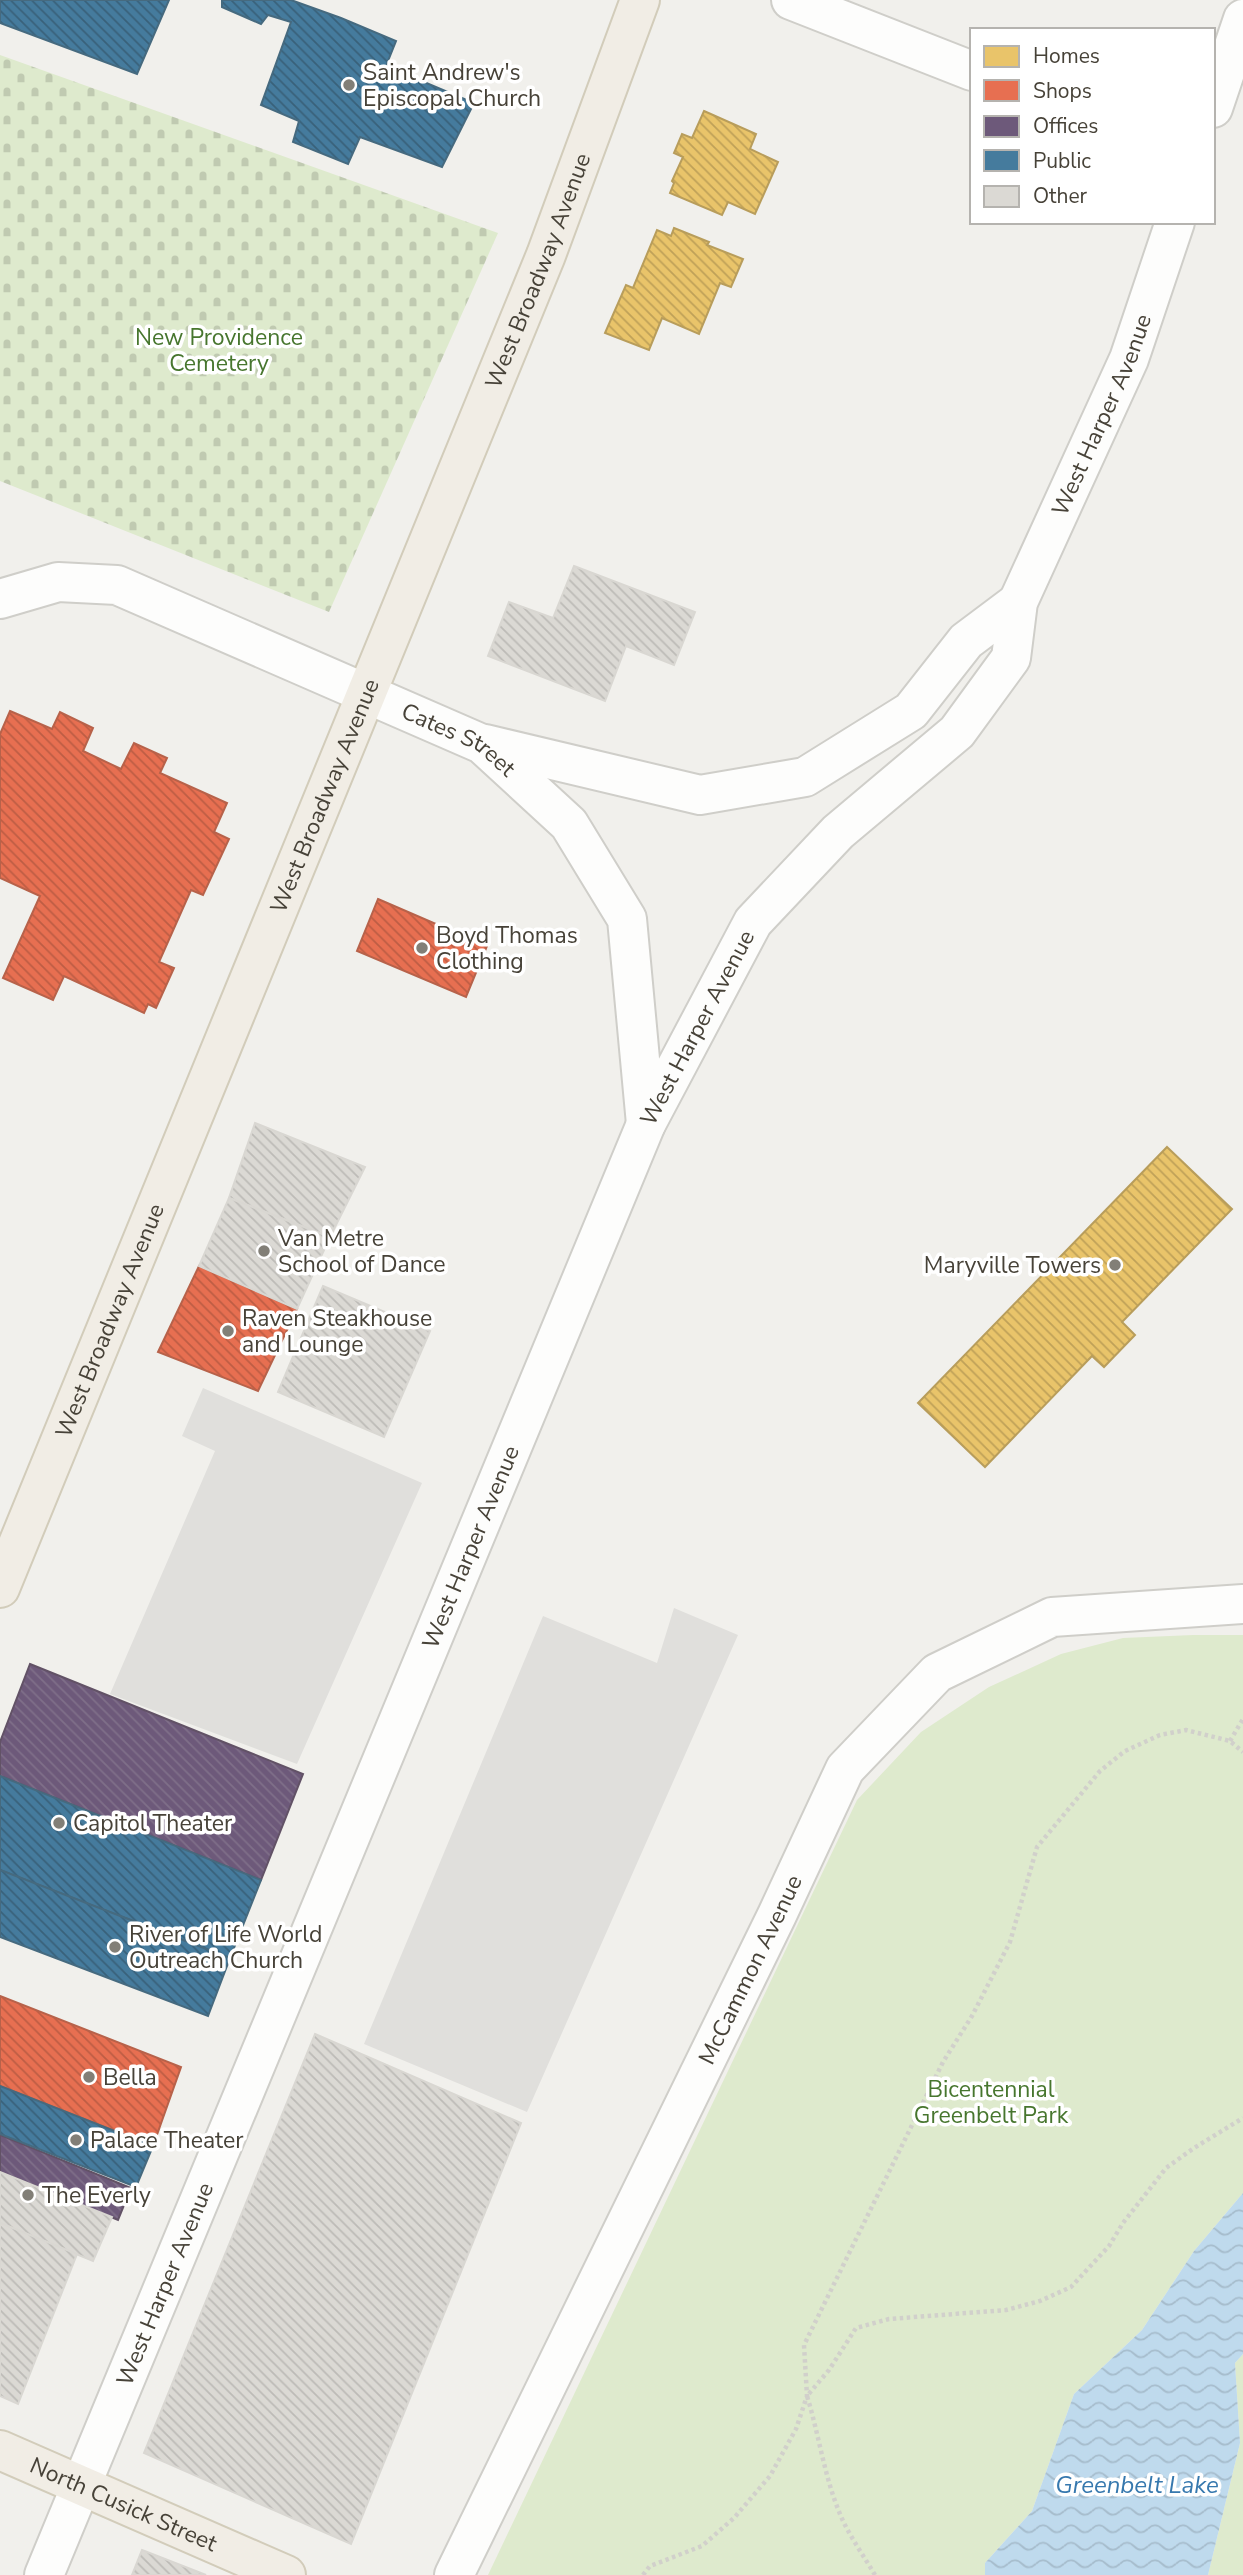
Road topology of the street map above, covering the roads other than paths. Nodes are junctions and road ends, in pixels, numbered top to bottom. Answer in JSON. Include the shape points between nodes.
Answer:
{"nodes":[{"id":1,"x":640,"y":0,"type":"edge"},
{"id":2,"x":791,"y":0,"type":"edge"},
{"id":3,"x":1243,"y":19,"type":"edge"},
{"id":4,"x":970,"y":70,"type":"edge"},
{"id":5,"x":1215,"y":102,"type":"edge"},
{"id":6,"x":1174,"y":224,"type":"edge"},
{"id":7,"x":1,"y":594,"type":"edge"},
{"id":8,"x":1018,"y":602,"type":"junction"},
{"id":9,"x":366,"y":693,"type":"junction"},
{"id":10,"x":482,"y":744,"type":"junction"},
{"id":11,"x":646,"y":1124,"type":"junction"},
{"id":12,"x":0,"y":1588,"type":"edge"},
{"id":13,"x":1243,"y":1604,"type":"edge"},
{"id":14,"x":0,"y":2450,"type":"edge"},
{"id":15,"x":82,"y":2484,"type":"junction"},
{"id":16,"x":44,"y":2575,"type":"edge"},
{"id":17,"x":286,"y":2575,"type":"edge"},
{"id":18,"x":454,"y":2575,"type":"edge"}],
"edges":[{"from":1,"to":9,"type":"main road","name":"West Broadway Avenue","via":[[546,255]]},
{"from":2,"to":4,"type":"street"},
{"from":3,"to":5,"type":"street"},
{"from":6,"to":8,"type":"street","name":"West Harper Avenue","via":[[1129,359]]},
{"from":7,"to":9,"type":"street","name":"Cates Street","via":[[58,582],[117,585]]},
{"from":8,"to":10,"type":"street","name":"West Harper Avenue","via":[[966,641],[911,711],[805,778],[700,795]]},
{"from":8,"to":11,"type":"street","name":"West Harper Avenue","via":[[1011,658],[957,732],[838,832],[753,922]]},
{"from":9,"to":10,"type":"street","name":"Cates Street"},
{"from":9,"to":12,"type":"main road","name":"West Broadway Avenue"},
{"from":10,"to":11,"type":"street","name":"Cates Street","via":[[569,824],[627,919]]},
{"from":11,"to":15,"type":"street","name":"West Harper Avenue"},
{"from":13,"to":18,"type":"street","name":"McCammon Avenue","via":[[1052,1616],[937,1673],[845,1769]]},
{"from":14,"to":15,"type":"main road","name":"North Cusick Street"},
{"from":15,"to":16,"type":"street","name":"West Harper Avenue"},
{"from":15,"to":17,"type":"main road","name":"North Cusick Street"}]}
